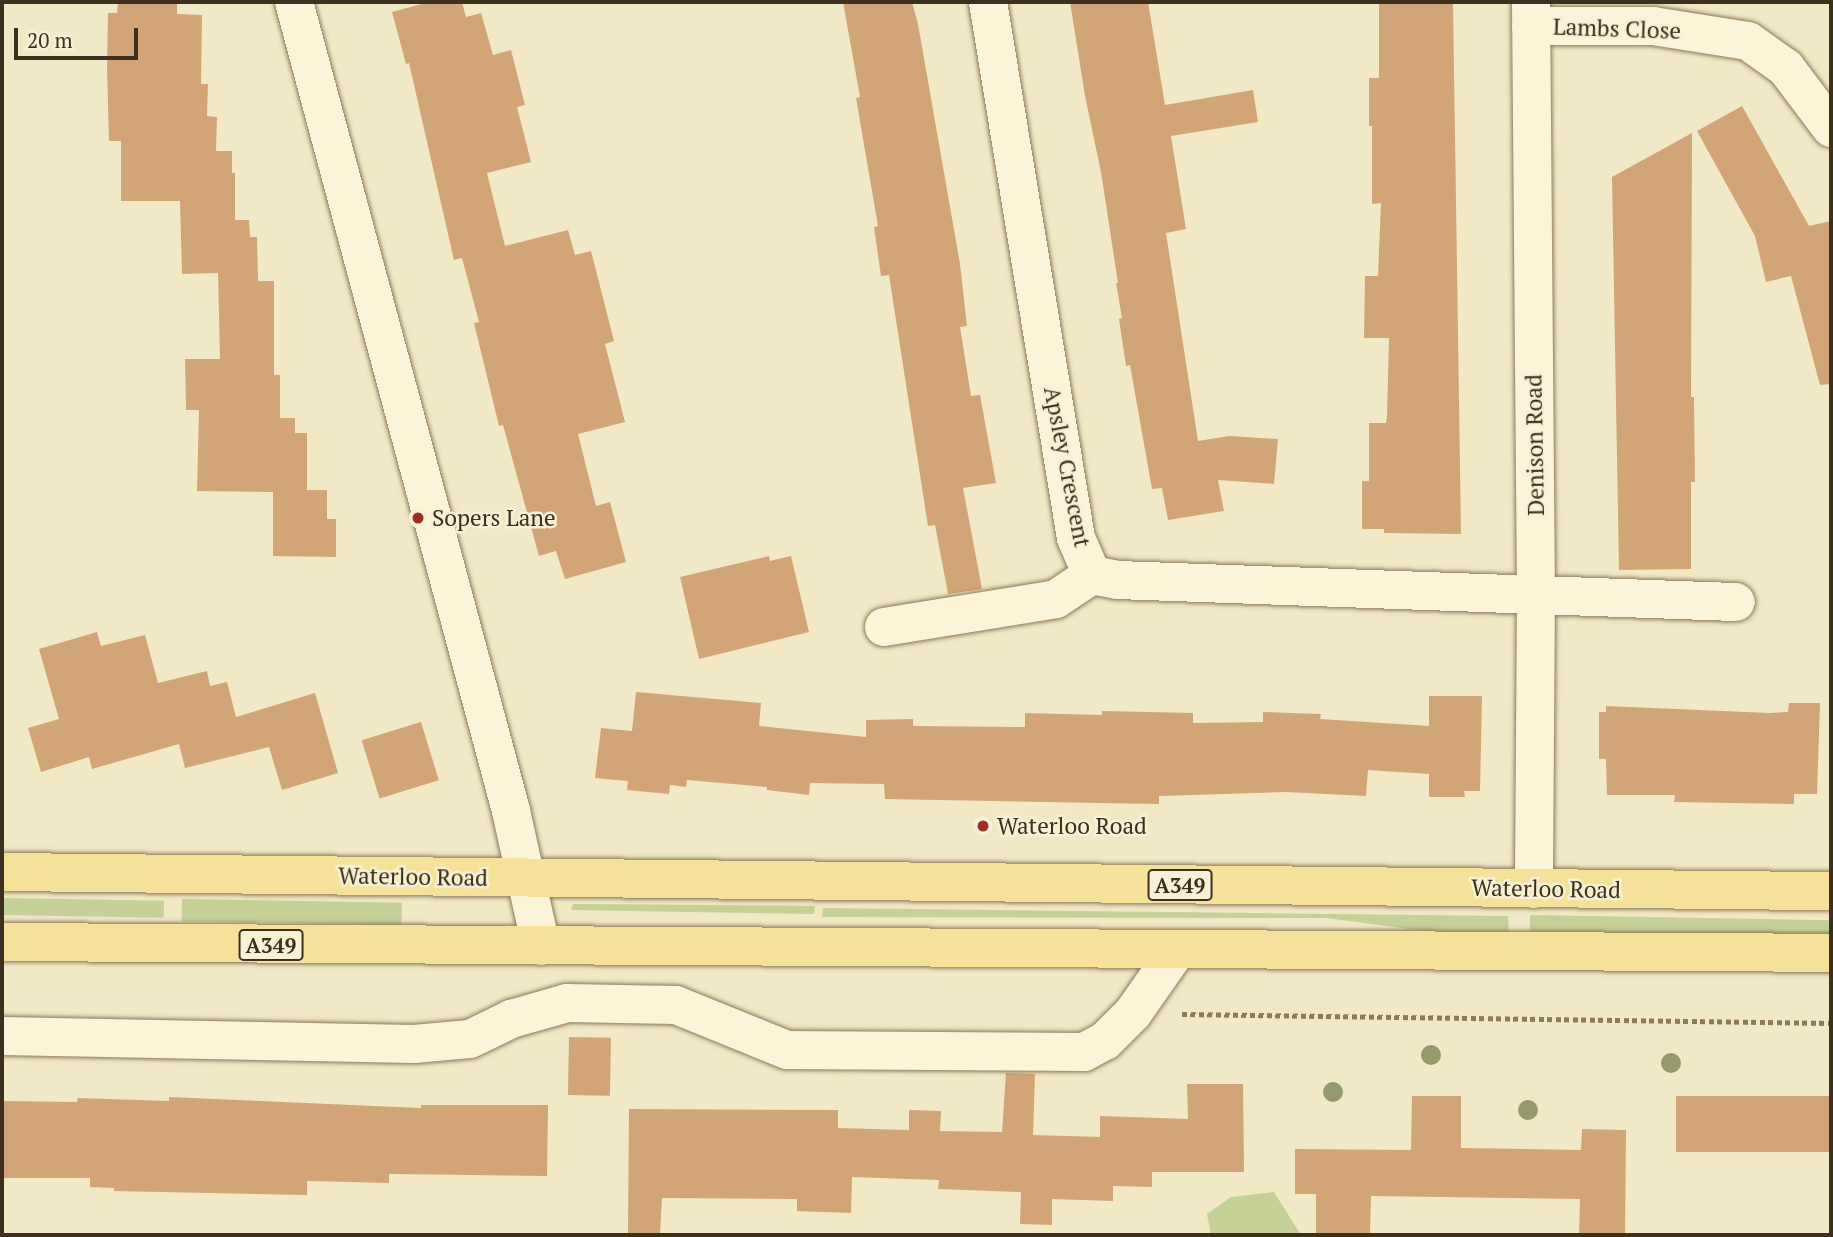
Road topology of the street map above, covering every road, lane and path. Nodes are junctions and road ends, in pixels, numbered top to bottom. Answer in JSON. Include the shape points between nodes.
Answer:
{"nodes":[{"id":1,"x":294,"y":2,"type":"edge"},
{"id":2,"x":988,"y":2,"type":"edge"},
{"id":3,"x":1531,"y":14,"type":"edge"},
{"id":4,"x":1831,"y":128,"type":"edge"},
{"id":5,"x":1092,"y":575,"type":"junction"},
{"id":6,"x":1536,"y":593,"type":"junction"},
{"id":7,"x":1736,"y":602,"type":"dead end"},
{"id":8,"x":884,"y":627,"type":"dead end"},
{"id":9,"x":2,"y":872,"type":"edge"},
{"id":10,"x":528,"y":878,"type":"junction"},
{"id":11,"x":1534,"y":889,"type":"junction"},
{"id":12,"x":1831,"y":891,"type":"edge"},
{"id":13,"x":2,"y":942,"type":"edge"},
{"id":14,"x":541,"y":946,"type":"junction"},
{"id":15,"x":1177,"y":950,"type":"junction"},
{"id":16,"x":1831,"y":953,"type":"edge"},
{"id":17,"x":1133,"y":1013,"type":"junction"},
{"id":18,"x":1831,"y":1023,"type":"edge"},
{"id":19,"x":2,"y":1036,"type":"edge"}],
"edges":[{"from":1,"to":10,"type":"street"},
{"from":2,"to":5,"type":"street","name":"Apsley Crescent","via":[[1076,538]]},
{"from":3,"to":4,"type":"street","name":"Lambs Close","via":[[1748,41],[1786,68]]},
{"from":3,"to":6,"type":"street","name":"Denison Road"},
{"from":5,"to":6,"type":"street","name":"Apsley Crescent","via":[[1117,580]]},
{"from":5,"to":8,"type":"street","via":[[1056,599]]},
{"from":6,"to":7,"type":"street","name":"Apsley Crescent"},
{"from":6,"to":11,"type":"street","name":"Denison Road"},
{"from":9,"to":10,"type":"main road","name":"Waterloo Road","number":"A349"},
{"from":10,"to":11,"type":"main road","name":"Waterloo Road","number":"A349"},
{"from":10,"to":14,"type":"street"},
{"from":11,"to":12,"type":"main road","name":"Waterloo Road","number":"A349"},
{"from":13,"to":14,"type":"main road","number":"A349"},
{"from":14,"to":15,"type":"main road","number":"A349"},
{"from":15,"to":16,"type":"main road","number":"A349"},
{"from":15,"to":17,"type":"street"},
{"from":17,"to":18,"type":"path"},
{"from":17,"to":19,"type":"street","via":[[1105,1041],[1084,1052],[787,1049],[676,1005],[567,1003],[511,1019],[470,1039],[414,1044]]}]}
